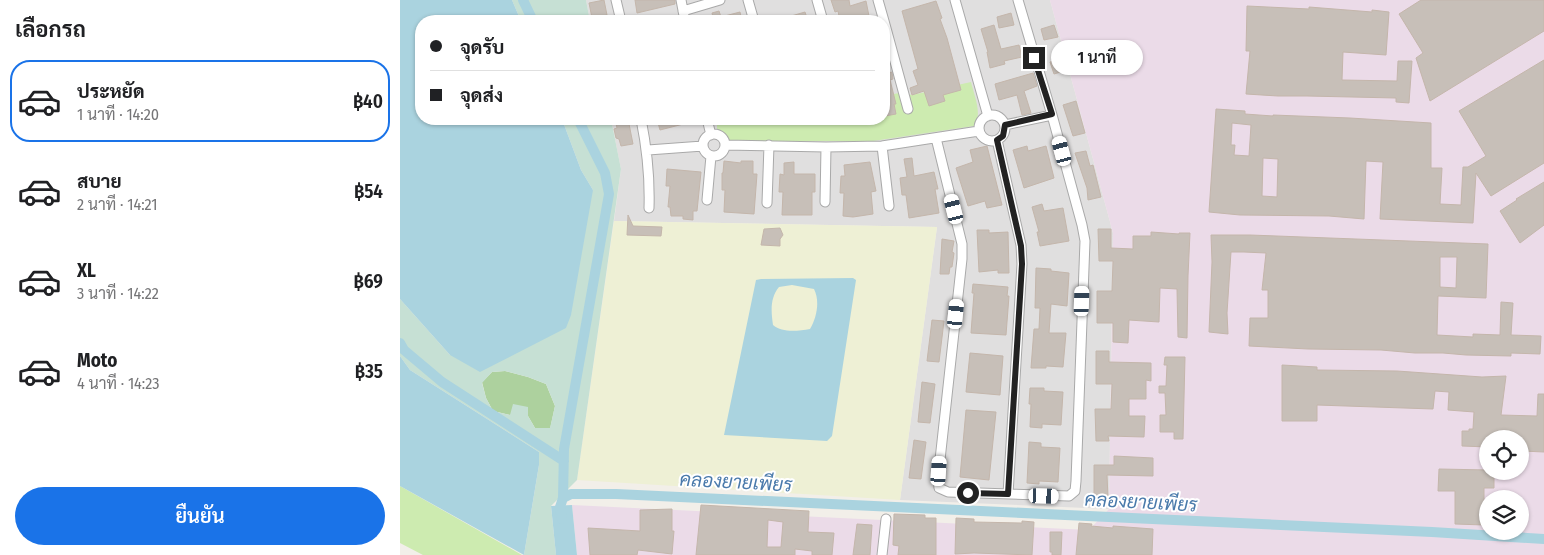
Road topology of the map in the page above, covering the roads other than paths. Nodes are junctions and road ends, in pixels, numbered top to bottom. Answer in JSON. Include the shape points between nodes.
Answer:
{"nodes":[{"id":1,"x":616,"y":0,"type":"edge"},
{"id":2,"x":681,"y":0,"type":"edge"},
{"id":3,"x":720,"y":0,"type":"edge"},
{"id":4,"x":748,"y":0,"type":"edge"},
{"id":5,"x":817,"y":0,"type":"edge"},
{"id":6,"x":878,"y":0,"type":"edge"},
{"id":7,"x":955,"y":0,"type":"edge"},
{"id":8,"x":1018,"y":0,"type":"edge"},
{"id":9,"x":683,"y":11,"type":"junction"},
{"id":10,"x":620,"y":15,"type":"edge"},
{"id":11,"x":684,"y":15,"type":"edge"},
{"id":12,"x":752,"y":15,"type":"edge"},
{"id":13,"x":821,"y":15,"type":"edge"},
{"id":14,"x":882,"y":15,"type":"edge"},
{"id":15,"x":890,"y":43,"type":"edge"},
{"id":16,"x":908,"y":109,"type":"dead end"},
{"id":17,"x":1052,"y":114,"type":"junction"},
{"id":18,"x":988,"y":116,"type":"junction"},
{"id":19,"x":642,"y":125,"type":"edge"},
{"id":20,"x":708,"y":125,"type":"edge"},
{"id":21,"x":1005,"y":125,"type":"junction"},
{"id":22,"x":979,"y":131,"type":"junction"},
{"id":23,"x":710,"y":135,"type":"junction"},
{"id":24,"x":936,"y":138,"type":"junction"},
{"id":25,"x":997,"y":140,"type":"junction"},
{"id":26,"x":725,"y":145,"type":"junction"},
{"id":27,"x":703,"y":146,"type":"junction"},
{"id":28,"x":769,"y":146,"type":"junction"},
{"id":29,"x":882,"y":146,"type":"junction"},
{"id":30,"x":826,"y":147,"type":"junction"},
{"id":31,"x":648,"y":150,"type":"junction"},
{"id":32,"x":711,"y":156,"type":"junction"},
{"id":33,"x":707,"y":200,"type":"dead end"},
{"id":34,"x":825,"y":202,"type":"dead end"},
{"id":35,"x":767,"y":203,"type":"dead end"},
{"id":36,"x":889,"y":206,"type":"dead end"},
{"id":37,"x":649,"y":208,"type":"dead end"},
{"id":38,"x":1008,"y":494,"type":"junction"},
{"id":39,"x":886,"y":519,"type":"dead end"},
{"id":40,"x":882,"y":555,"type":"edge"}],
"edges":[{"from":1,"to":10,"type":"street"},
{"from":2,"to":9,"type":"street"},
{"from":3,"to":9,"type":"street"},
{"from":4,"to":12,"type":"street"},
{"from":5,"to":13,"type":"street"},
{"from":6,"to":14,"type":"street"},
{"from":7,"to":18,"type":"street"},
{"from":8,"to":17,"type":"street"},
{"from":9,"to":11,"type":"street"},
{"from":15,"to":16,"type":"street"},
{"from":17,"to":21,"type":"street"},
{"from":17,"to":38,"type":"street","via":[[1085,242],[1076,481],[1069,496]]},
{"from":18,"to":21,"type":"street","via":[[998,117]]},
{"from":18,"to":22,"type":"street","via":[[980,123]]},
{"from":19,"to":31,"type":"street"},
{"from":20,"to":23,"type":"street"},
{"from":21,"to":25,"type":"street","via":[[1003,136]]},
{"from":22,"to":24,"type":"street"},
{"from":22,"to":25,"type":"street","via":[[988,141]]},
{"from":23,"to":26,"type":"street","via":[[718,135]]},
{"from":23,"to":27,"type":"street"},
{"from":24,"to":29,"type":"street"},
{"from":24,"to":38,"type":"street","via":[[962,244],[939,488],[948,492]]},
{"from":25,"to":38,"type":"street","via":[[1021,246],[1022,264]]},
{"from":26,"to":28,"type":"street"},
{"from":26,"to":32,"type":"street","via":[[723,153]]},
{"from":27,"to":31,"type":"street"},
{"from":27,"to":32,"type":"street"},
{"from":28,"to":30,"type":"street"},
{"from":28,"to":35,"type":"street"},
{"from":29,"to":30,"type":"street"},
{"from":29,"to":36,"type":"street"},
{"from":30,"to":34,"type":"street"},
{"from":31,"to":37,"type":"street"},
{"from":32,"to":33,"type":"street"},
{"from":39,"to":40,"type":"street"}]}
